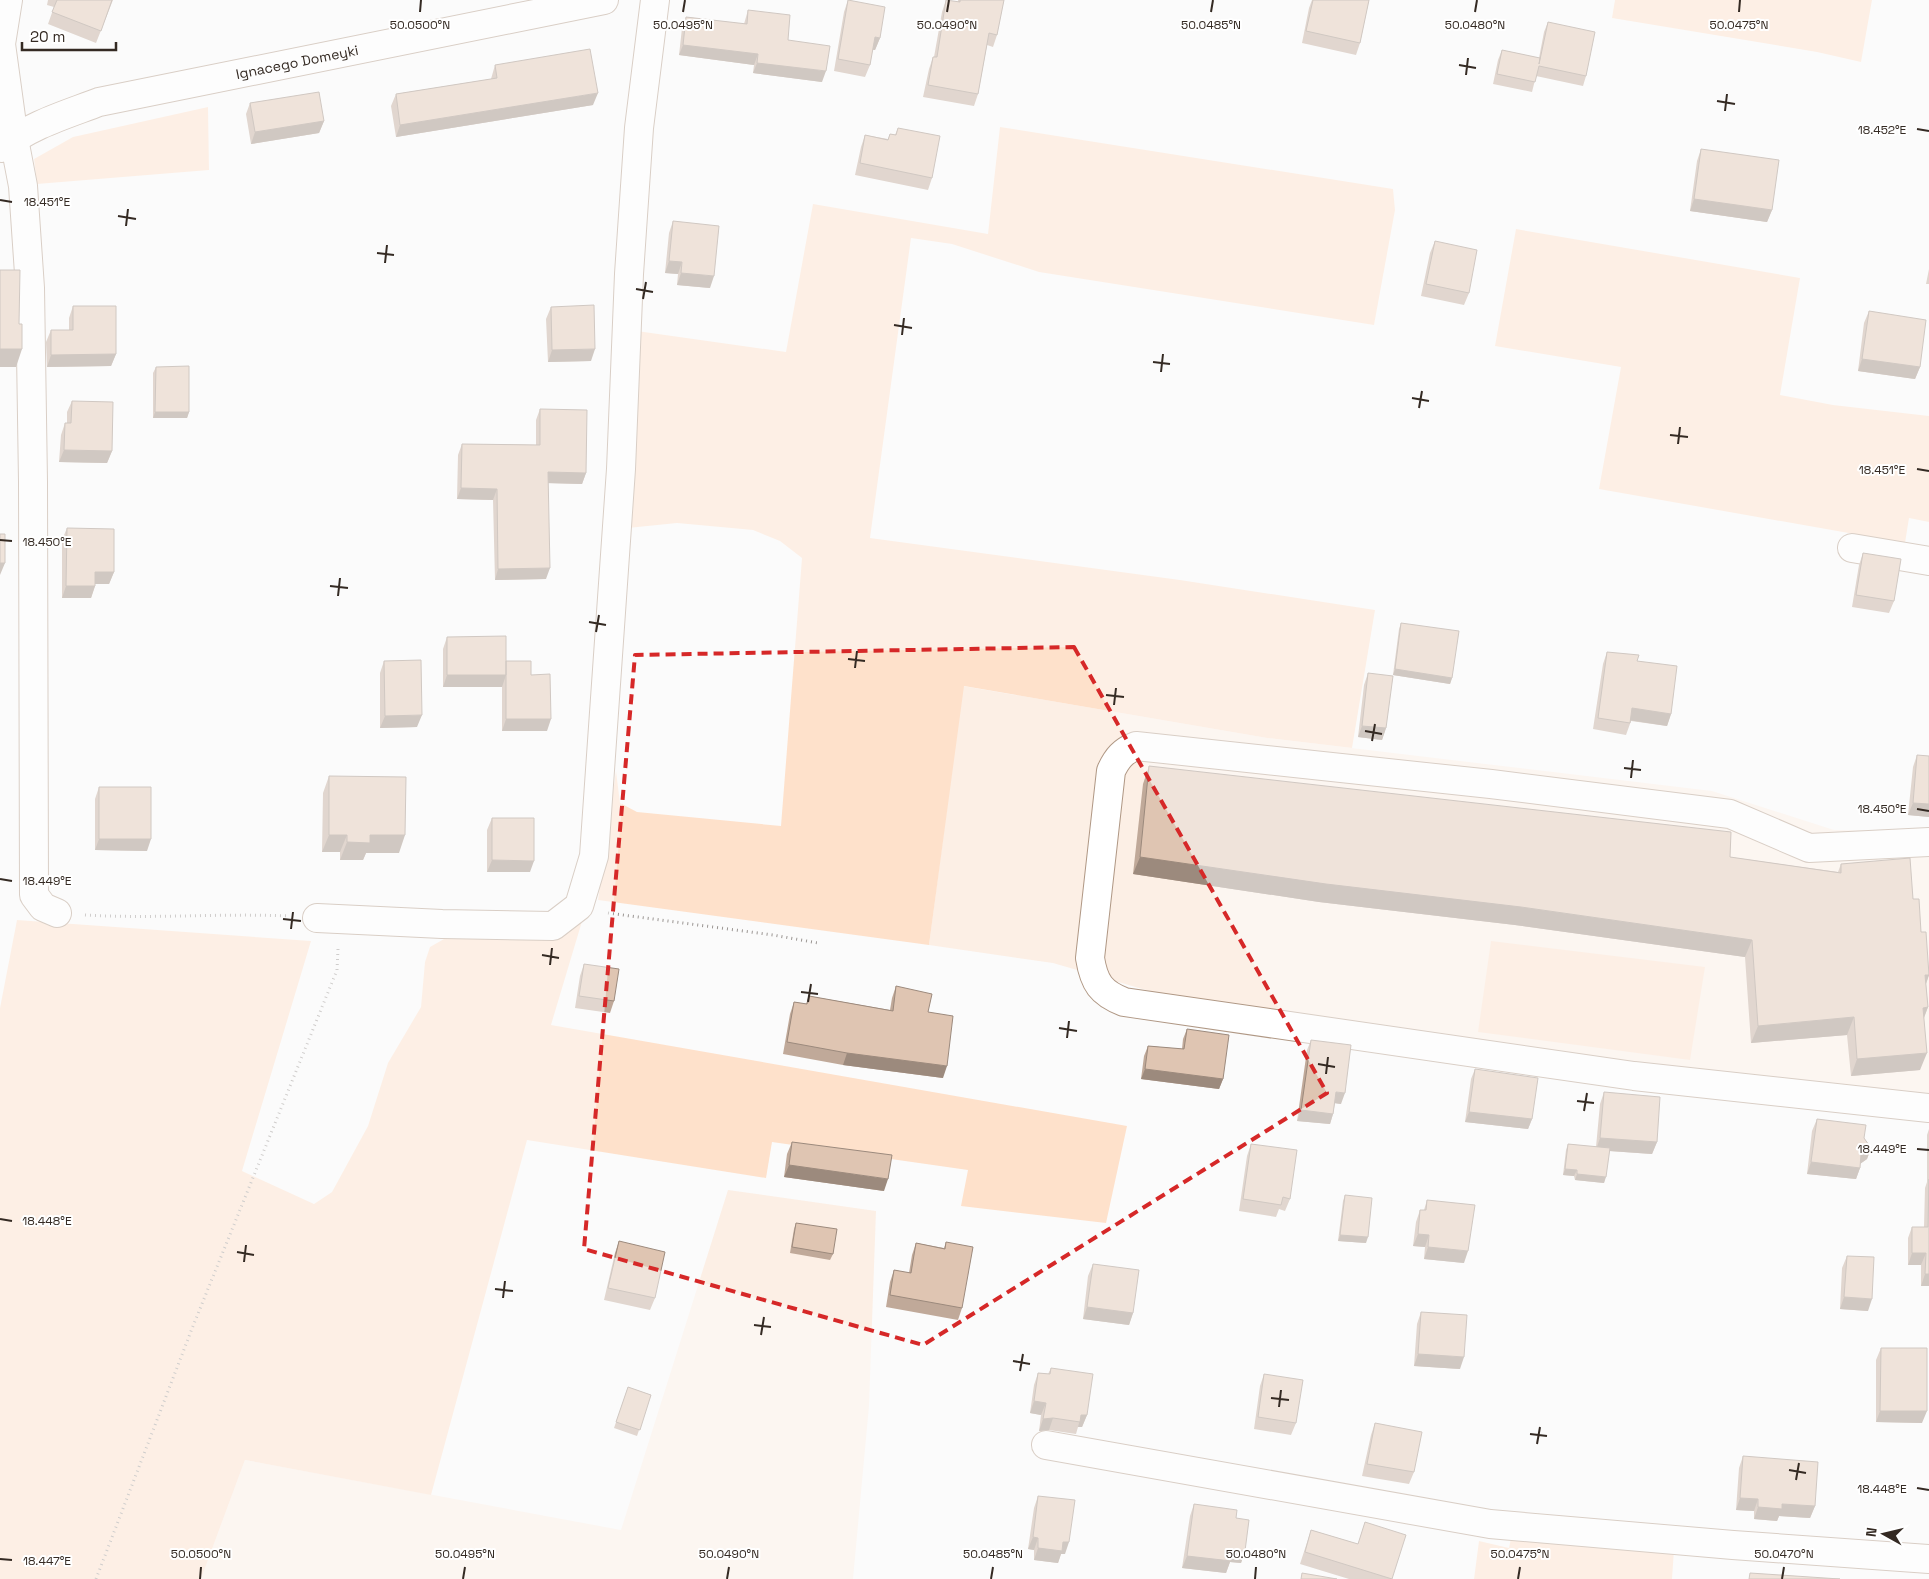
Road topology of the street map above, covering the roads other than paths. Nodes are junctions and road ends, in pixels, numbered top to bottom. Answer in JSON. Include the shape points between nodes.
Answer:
{"nodes":[{"id":1,"x":8,"y":0,"type":"edge"},
{"id":2,"x":604,"y":0,"type":"edge"},
{"id":3,"x":655,"y":0,"type":"edge"},
{"id":4,"x":0,"y":44,"type":"edge"},
{"id":5,"x":7,"y":144,"type":"edge"},
{"id":6,"x":1852,"y":548,"type":"dead end"},
{"id":7,"x":1929,"y":561,"type":"edge"},
{"id":8,"x":1929,"y":842,"type":"edge"},
{"id":9,"x":57,"y":913,"type":"road end"},
{"id":10,"x":328,"y":918,"type":"road end"},
{"id":11,"x":1929,"y":1108,"type":"edge"},
{"id":12,"x":1046,"y":1445,"type":"dead end"},
{"id":13,"x":1929,"y":1559,"type":"edge"}],
"edges":[{"from":1,"to":4,"type":"street"},
{"from":2,"to":5,"type":"street","name":"Ignacego Domeyki","via":[[100,102],[54,118]]},
{"from":3,"to":10,"type":"street","via":[[639,128],[629,264],[621,469],[594,856],[579,906],[553,926]]},
{"from":4,"to":5,"type":"street"},
{"from":5,"to":9,"type":"street","via":[[23,186],[30,288],[34,895],[43,907]]},
{"from":6,"to":7,"type":"street"},
{"from":8,"to":11,"type":"street","via":[[1809,848],[1730,814],[1491,784],[1136,746],[1125,750],[1111,771],[1090,958],[1099,986],[1109,996],[1124,1002],[1634,1076]]},
{"from":12,"to":13,"type":"street","via":[[1490,1524]]}]}
